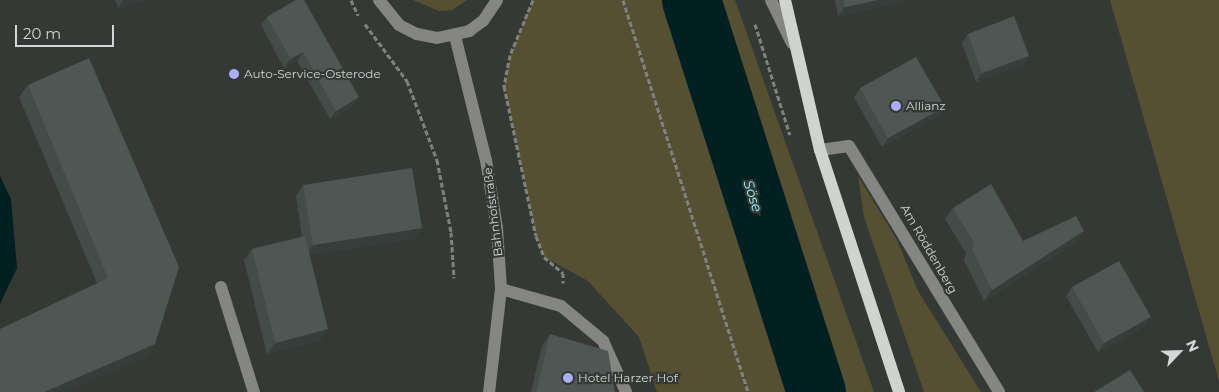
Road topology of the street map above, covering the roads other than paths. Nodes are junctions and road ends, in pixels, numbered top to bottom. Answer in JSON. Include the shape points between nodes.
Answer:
{"nodes":[{"id":1,"x":379,"y":0,"type":"edge"},
{"id":2,"x":497,"y":0,"type":"edge"},
{"id":3,"x":771,"y":0,"type":"edge"},
{"id":4,"x":785,"y":0,"type":"edge"},
{"id":5,"x":455,"y":36,"type":"junction"},
{"id":6,"x":794,"y":46,"type":"junction"},
{"id":7,"x":820,"y":150,"type":"junction"},
{"id":8,"x":221,"y":287,"type":"dead end"},
{"id":9,"x":501,"y":289,"type":"junction"},
{"id":10,"x":254,"y":392,"type":"edge"},
{"id":11,"x":489,"y":392,"type":"edge"},
{"id":12,"x":626,"y":392,"type":"edge"},
{"id":13,"x":899,"y":392,"type":"edge"},
{"id":14,"x":999,"y":392,"type":"edge"}],
"edges":[{"from":1,"to":5,"type":"street","via":[[399,25],[417,34],[438,38]]},
{"from":2,"to":5,"type":"street","via":[[483,20]]},
{"from":3,"to":6,"type":"street"},
{"from":4,"to":6,"type":"main road"},
{"from":5,"to":9,"type":"street","name":"Bahnhofstraße","via":[[486,160],[497,228]]},
{"from":6,"to":7,"type":"main road"},
{"from":7,"to":13,"type":"main road"},
{"from":7,"to":14,"type":"street","name":"Am Röddenberg","via":[[849,146]]},
{"from":8,"to":10,"type":"street"},
{"from":9,"to":11,"type":"street","name":"Bahnhofstraße"},
{"from":9,"to":12,"type":"street","via":[[561,306],[603,341]]}]}
